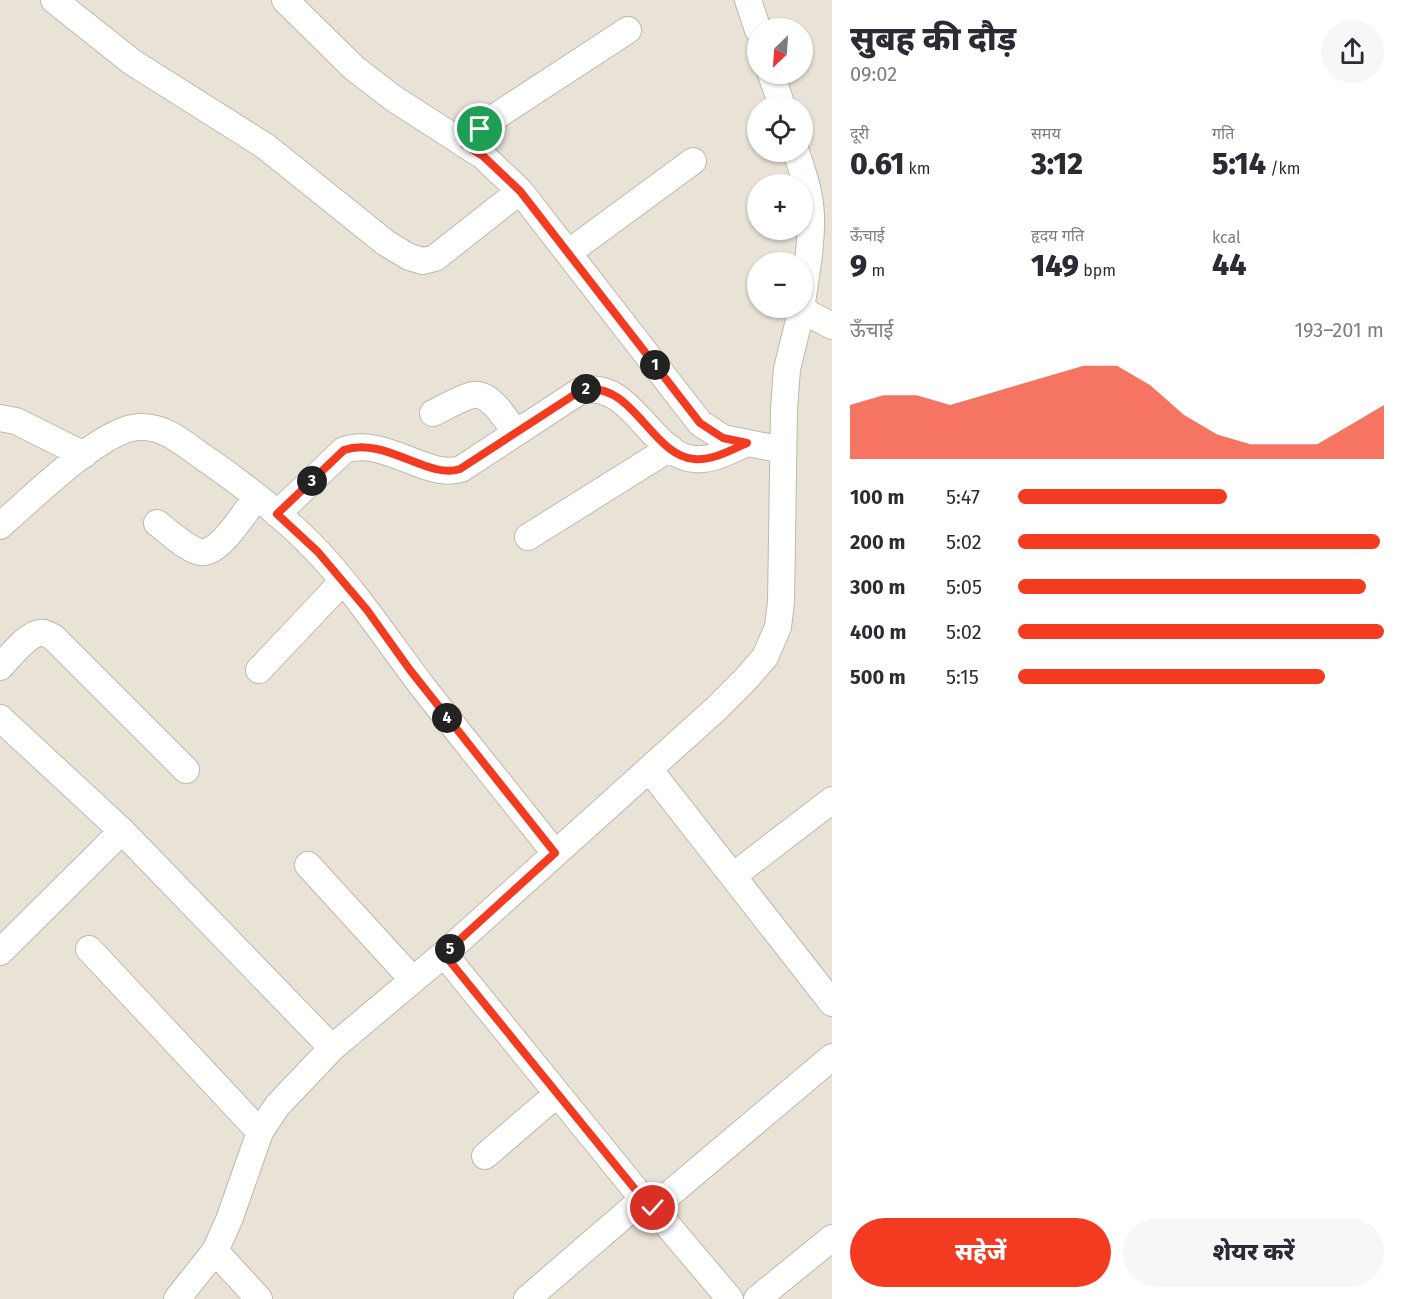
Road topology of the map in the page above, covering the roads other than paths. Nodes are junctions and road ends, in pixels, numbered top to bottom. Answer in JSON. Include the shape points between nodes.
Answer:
{"nodes":[{"id":1,"x":285,"y":0,"type":"edge"},
{"id":2,"x":748,"y":0,"type":"edge"},
{"id":3,"x":68,"y":4,"type":"edge"},
{"id":4,"x":754,"y":18,"type":"edge"},
{"id":5,"x":628,"y":30,"type":"dead end"},
{"id":6,"x":464,"y":144,"type":"junction"},
{"id":7,"x":693,"y":161,"type":"dead end"},
{"id":8,"x":799,"y":162,"type":"edge"},
{"id":9,"x":520,"y":191,"type":"junction"},
{"id":10,"x":808,"y":252,"type":"edge"},
{"id":11,"x":568,"y":253,"type":"junction"},
{"id":12,"x":813,"y":314,"type":"edge"},
{"id":13,"x":799,"y":318,"type":"edge"},
{"id":14,"x":832,"y":326,"type":"edge"},
{"id":15,"x":433,"y":413,"type":"dead end"},
{"id":16,"x":0,"y":418,"type":"edge"},
{"id":17,"x":515,"y":432,"type":"junction"},
{"id":18,"x":747,"y":443,"type":"junction"},
{"id":19,"x":670,"y":448,"type":"junction"},
{"id":20,"x":783,"y":450,"type":"junction"},
{"id":21,"x":84,"y":455,"type":"junction"},
{"id":22,"x":256,"y":497,"type":"junction"},
{"id":23,"x":277,"y":514,"type":"junction"},
{"id":24,"x":157,"y":523,"type":"dead end"},
{"id":25,"x":0,"y":526,"type":"edge"},
{"id":26,"x":528,"y":537,"type":"dead end"},
{"id":27,"x":343,"y":581,"type":"junction"},
{"id":28,"x":0,"y":667,"type":"edge"},
{"id":29,"x":259,"y":670,"type":"dead end"},
{"id":30,"x":0,"y":718,"type":"edge"},
{"id":31,"x":649,"y":769,"type":"junction"},
{"id":32,"x":186,"y":770,"type":"dead end"},
{"id":33,"x":832,"y":800,"type":"edge"},
{"id":34,"x":122,"y":831,"type":"junction"},
{"id":35,"x":555,"y":853,"type":"junction"},
{"id":36,"x":308,"y":866,"type":"dead end"},
{"id":37,"x":734,"y":876,"type":"junction"},
{"id":38,"x":89,"y":949,"type":"dead end"},
{"id":39,"x":0,"y":952,"type":"edge"},
{"id":40,"x":444,"y":954,"type":"junction"},
{"id":41,"x":413,"y":980,"type":"junction"},
{"id":42,"x":832,"y":1003,"type":"edge"},
{"id":43,"x":332,"y":1048,"type":"junction"},
{"id":44,"x":832,"y":1057,"type":"edge"},
{"id":45,"x":557,"y":1094,"type":"junction"},
{"id":46,"x":260,"y":1132,"type":"junction"},
{"id":47,"x":485,"y":1156,"type":"dead end"},
{"id":48,"x":648,"y":1203,"type":"junction"},
{"id":49,"x":832,"y":1238,"type":"edge"},
{"id":50,"x":215,"y":1251,"type":"junction"},
{"id":51,"x":177,"y":1299,"type":"edge"},
{"id":52,"x":259,"y":1299,"type":"edge"},
{"id":53,"x":527,"y":1299,"type":"edge"},
{"id":54,"x":730,"y":1299,"type":"edge"},
{"id":55,"x":757,"y":1299,"type":"edge"}],
"edges":[{"from":1,"to":6,"type":"street","via":[[354,68]]},
{"from":2,"to":4,"type":"street"},
{"from":3,"to":9,"type":"street","via":[[132,63],[265,146],[409,257],[423,261],[435,258]]},
{"from":5,"to":6,"type":"street","via":[[498,115]]},
{"from":6,"to":9,"type":"street","via":[[483,156]]},
{"from":7,"to":11,"type":"street"},
{"from":8,"to":10,"type":"street","via":[[811,214]]},
{"from":9,"to":11,"type":"street"},
{"from":11,"to":18,"type":"street","via":[[700,423],[723,438]]},
{"from":12,"to":14,"type":"street"},
{"from":13,"to":20,"type":"street","via":[[787,369]]},
{"from":15,"to":17,"type":"street","via":[[474,394],[483,396]]},
{"from":16,"to":21,"type":"street","via":[[16,421]]},
{"from":17,"to":19,"type":"street","via":[[590,388],[616,396]]},
{"from":17,"to":23,"type":"street","via":[[453,471],[443,471],[393,452],[354,447],[344,450]]},
{"from":18,"to":19,"type":"street","via":[[707,459],[693,459]]},
{"from":18,"to":20,"type":"street"},
{"from":19,"to":26,"type":"street"},
{"from":20,"to":31,"type":"street","via":[[782,602],[778,627],[765,657],[745,680]]},
{"from":21,"to":22,"type":"street","via":[[110,437],[136,427],[157,428],[171,434]]},
{"from":21,"to":25,"type":"street"},
{"from":22,"to":23,"type":"street"},
{"from":22,"to":24,"type":"street","via":[[210,552],[191,548]]},
{"from":23,"to":27,"type":"street"},
{"from":27,"to":29,"type":"street"},
{"from":27,"to":35,"type":"street"},
{"from":28,"to":32,"type":"street","via":[[28,638],[44,632]]},
{"from":30,"to":34,"type":"street"},
{"from":31,"to":35,"type":"street"},
{"from":31,"to":37,"type":"street"},
{"from":33,"to":37,"type":"street"},
{"from":34,"to":39,"type":"street"},
{"from":34,"to":43,"type":"street"},
{"from":35,"to":40,"type":"street"},
{"from":36,"to":41,"type":"street"},
{"from":37,"to":42,"type":"street"},
{"from":38,"to":46,"type":"street"},
{"from":40,"to":41,"type":"street"},
{"from":40,"to":45,"type":"street"},
{"from":41,"to":43,"type":"street"},
{"from":43,"to":46,"type":"street","via":[[277,1106]]},
{"from":44,"to":48,"type":"street"},
{"from":45,"to":47,"type":"street"},
{"from":45,"to":48,"type":"street"},
{"from":46,"to":50,"type":"street"},
{"from":48,"to":53,"type":"street"},
{"from":48,"to":54,"type":"street"},
{"from":49,"to":55,"type":"street"},
{"from":50,"to":51,"type":"street"},
{"from":50,"to":52,"type":"street"}]}
